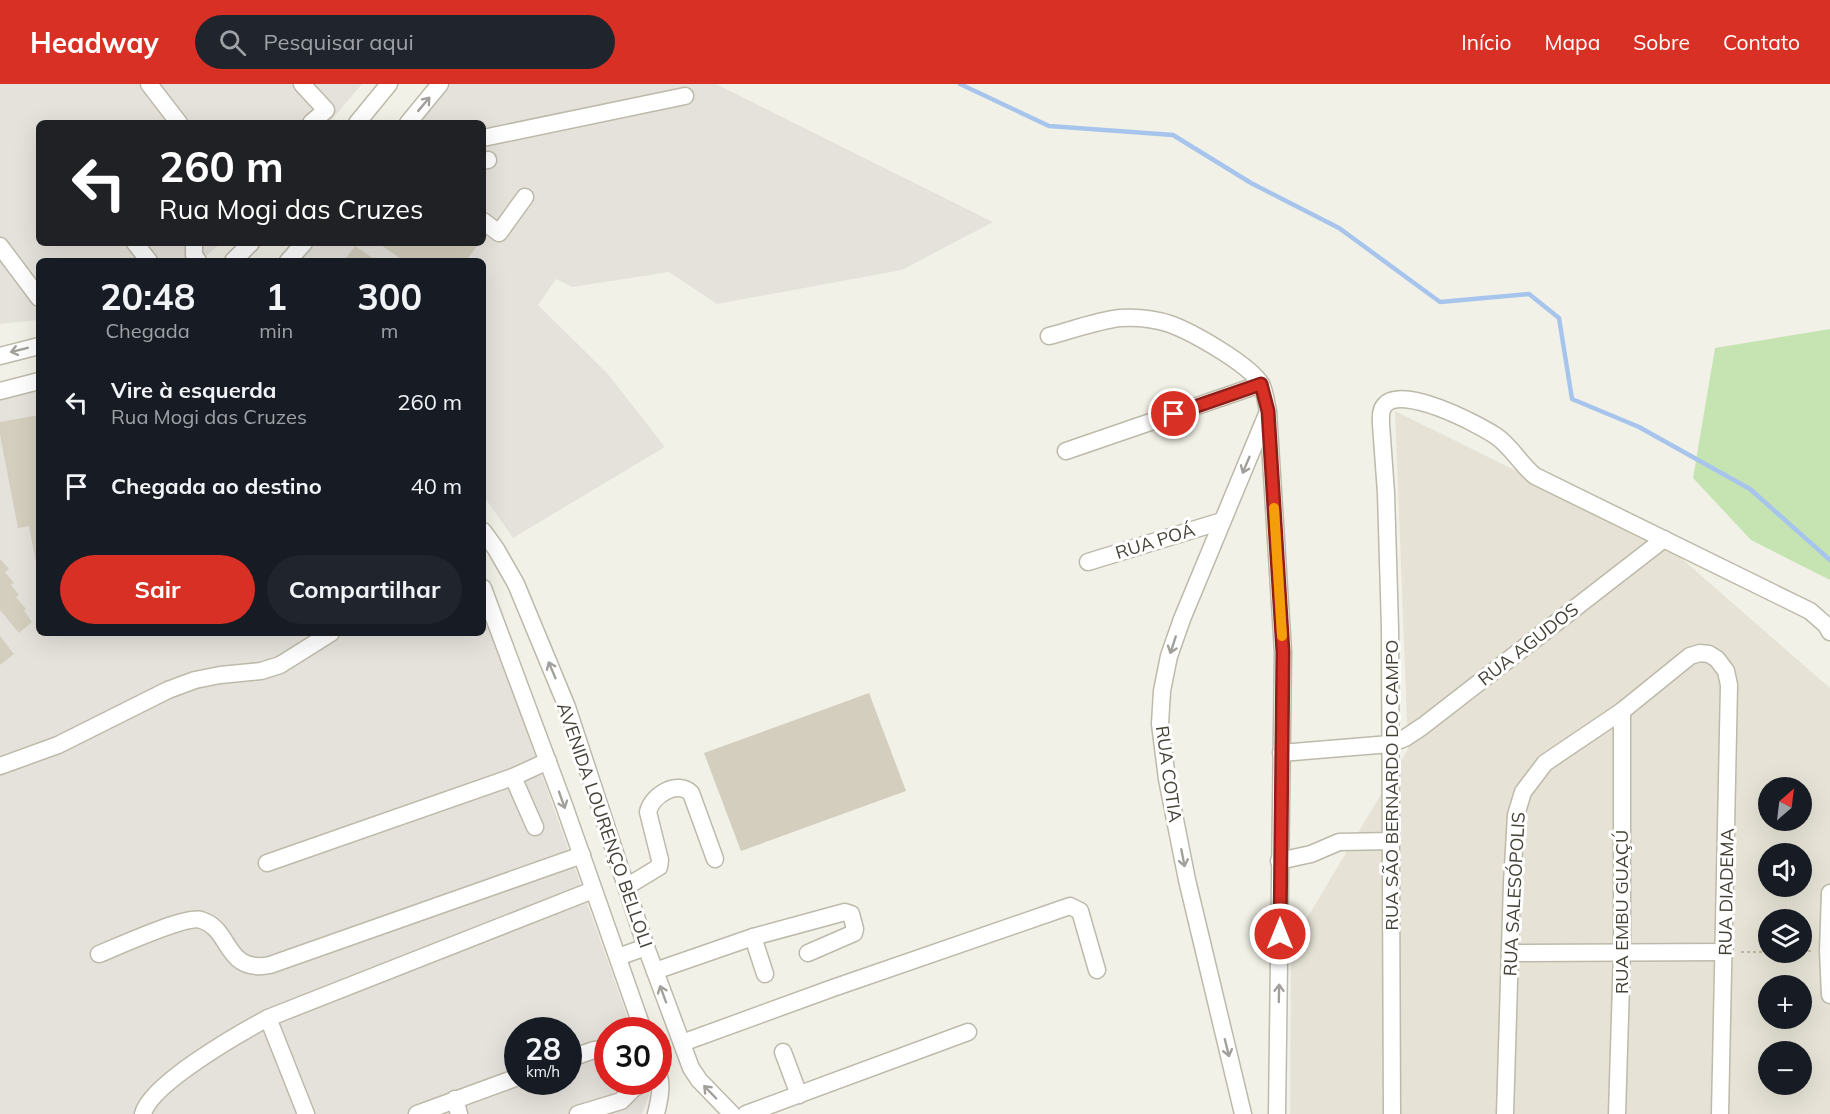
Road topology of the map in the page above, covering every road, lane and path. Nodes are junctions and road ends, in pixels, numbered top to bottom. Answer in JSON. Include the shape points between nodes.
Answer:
{"nodes":[{"id":1,"x":149,"y":84,"type":"edge"},
{"id":2,"x":302,"y":84,"type":"edge"},
{"id":3,"x":389,"y":84,"type":"edge"},
{"id":4,"x":440,"y":84,"type":"edge"},
{"id":5,"x":685,"y":96,"type":"dead end"},
{"id":6,"x":177,"y":120,"type":"edge"},
{"id":7,"x":314,"y":120,"type":"edge"},
{"id":8,"x":359,"y":120,"type":"edge"},
{"id":9,"x":410,"y":120,"type":"edge"},
{"id":10,"x":486,"y":137,"type":"edge"},
{"id":11,"x":525,"y":197,"type":"dead end"},
{"id":12,"x":486,"y":223,"type":"edge"},
{"id":13,"x":0,"y":246,"type":"edge"},
{"id":14,"x":137,"y":246,"type":"edge"},
{"id":15,"x":248,"y":246,"type":"edge"},
{"id":16,"x":301,"y":246,"type":"edge"},
{"id":17,"x":147,"y":258,"type":"edge"},
{"id":18,"x":235,"y":258,"type":"edge"},
{"id":19,"x":291,"y":258,"type":"edge"},
{"id":20,"x":36,"y":294,"type":"edge"},
{"id":21,"x":1049,"y":336,"type":"dead end"},
{"id":22,"x":36,"y":347,"type":"edge"},
{"id":23,"x":0,"y":356,"type":"edge"},
{"id":24,"x":36,"y":382,"type":"edge"},
{"id":25,"x":1261,"y":384,"type":"junction"},
{"id":26,"x":0,"y":391,"type":"edge"},
{"id":27,"x":1268,"y":411,"type":"junction"},
{"id":28,"x":1066,"y":451,"type":"dead end"},
{"id":29,"x":1222,"y":521,"type":"junction"},
{"id":30,"x":486,"y":536,"type":"edge"},
{"id":31,"x":1664,"y":539,"type":"junction"},
{"id":32,"x":1088,"y":562,"type":"dead end"},
{"id":33,"x":486,"y":596,"type":"edge"},
{"id":34,"x":1830,"y":632,"type":"edge"},
{"id":35,"x":326,"y":636,"type":"edge"},
{"id":36,"x":1726,"y":671,"type":"joint"},
{"id":37,"x":1622,"y":711,"type":"junction"},
{"id":38,"x":1390,"y":744,"type":"junction"},
{"id":39,"x":1281,"y":753,"type":"junction"},
{"id":40,"x":548,"y":761,"type":"junction"},
{"id":41,"x":0,"y":766,"type":"edge"},
{"id":42,"x":513,"y":777,"type":"junction"},
{"id":43,"x":535,"y":827,"type":"dead end"},
{"id":44,"x":1391,"y":841,"type":"junction"},
{"id":45,"x":582,"y":855,"type":"junction"},
{"id":46,"x":715,"y":859,"type":"dead end"},
{"id":47,"x":1279,"y":861,"type":"junction"},
{"id":48,"x":267,"y":862,"type":"dead end"},
{"id":49,"x":626,"y":887,"type":"junction"},
{"id":50,"x":594,"y":890,"type":"junction"},
{"id":51,"x":1830,"y":893,"type":"edge"},
{"id":52,"x":753,"y":938,"type":"junction"},
{"id":53,"x":646,"y":947,"type":"junction"},
{"id":54,"x":808,"y":952,"type":"dead end"},
{"id":55,"x":1622,"y":952,"type":"junction"},
{"id":56,"x":1725,"y":952,"type":"junction"},
{"id":57,"x":1758,"y":952,"type":"edge"},
{"id":58,"x":1510,"y":953,"type":"junction"},
{"id":59,"x":99,"y":954,"type":"dead end"},
{"id":60,"x":618,"y":957,"type":"junction"},
{"id":61,"x":1098,"y":970,"type":"dead end"},
{"id":62,"x":655,"y":971,"type":"junction"},
{"id":63,"x":765,"y":974,"type":"dead end"},
{"id":64,"x":1830,"y":995,"type":"edge"},
{"id":65,"x":639,"y":1017,"type":"edge"},
{"id":66,"x":268,"y":1018,"type":"junction"},
{"id":67,"x":968,"y":1032,"type":"dead end"},
{"id":68,"x":682,"y":1043,"type":"junction"},
{"id":69,"x":783,"y":1052,"type":"dead end"},
{"id":70,"x":504,"y":1084,"type":"edge"},
{"id":71,"x":624,"y":1095,"type":"edge"},
{"id":72,"x":660,"y":1095,"type":"edge"},
{"id":73,"x":799,"y":1095,"type":"junction"},
{"id":74,"x":457,"y":1106,"type":"edge"},
{"id":75,"x":425,"y":1112,"type":"edge"},
{"id":76,"x":143,"y":1114,"type":"edge"},
{"id":77,"x":306,"y":1114,"type":"edge"},
{"id":78,"x":578,"y":1114,"type":"edge"},
{"id":79,"x":656,"y":1114,"type":"edge"},
{"id":80,"x":732,"y":1114,"type":"edge"},
{"id":81,"x":746,"y":1114,"type":"edge"},
{"id":82,"x":1243,"y":1114,"type":"edge"},
{"id":83,"x":1277,"y":1114,"type":"edge"},
{"id":84,"x":1392,"y":1114,"type":"edge"},
{"id":85,"x":1505,"y":1114,"type":"edge"},
{"id":86,"x":1617,"y":1114,"type":"edge"},
{"id":87,"x":1720,"y":1114,"type":"edge"}],
"edges":[{"from":1,"to":6,"type":"street"},
{"from":2,"to":7,"type":"street","via":[[326,110]]},
{"from":3,"to":8,"type":"street"},
{"from":9,"to":4,"type":"street","one_way":true},
{"from":5,"to":10,"type":"street"},
{"from":11,"to":12,"type":"street","via":[[499,233]]},
{"from":13,"to":20,"type":"street"},
{"from":14,"to":17,"type":"street"},
{"from":15,"to":18,"type":"street"},
{"from":16,"to":19,"type":"street"},
{"from":21,"to":25,"type":"street","via":[[1121,318],[1147,319],[1169,324],[1217,350]]},
{"from":22,"to":23,"type":"street","one_way":true},
{"from":24,"to":26,"type":"street"},
{"from":25,"to":27,"type":"street"},
{"from":25,"to":28,"type":"street"},
{"from":27,"to":29,"type":"street","name":"RUA COTIA","one_way":true},
{"from":27,"to":39,"type":"street","via":[[1283,652]]},
{"from":29,"to":32,"type":"street","name":"RUA POÁ"},
{"from":29,"to":82,"type":"street","name":"RUA COTIA","one_way":true,"via":[[1169,657],[1160,724],[1187,880]]},
{"from":49,"to":30,"type":"street","name":"AVENIDA LOURENÇO BELLOLI","one_way":true,"via":[[567,707],[516,584]]},
{"from":31,"to":34,"type":"street","via":[[1810,611]]},
{"from":31,"to":38,"type":"street","name":"RUA AGUDOS","via":[[1423,726]]},
{"from":31,"to":38,"type":"street","name":"RUA SÃO BERNARDO DO CAMPO","via":[[1545,482],[1528,471],[1496,437],[1459,417],[1404,399],[1384,405],[1381,413],[1390,628]]},
{"from":33,"to":40,"type":"street","name":"AVENIDA LOURENÇO BELLOLI"},
{"from":35,"to":41,"type":"street","via":[[280,665],[177,687],[58,745]]},
{"from":36,"to":37,"type":"street","name":"RUA SALESÓPOLIS","via":[[1709,654],[1700,652]]},
{"from":36,"to":56,"type":"street","name":"RUA DIADEMA","via":[[1729,708]]},
{"from":37,"to":55,"type":"street","name":"RUA EMBU GUAÇÚ"},
{"from":37,"to":58,"type":"street","name":"RUA SALESÓPOLIS","via":[[1545,763],[1523,792],[1516,815]]},
{"from":38,"to":39,"type":"street"},
{"from":38,"to":44,"type":"street","name":"RUA SÃO BERNARDO DO CAMPO"},
{"from":39,"to":47,"type":"street"},
{"from":40,"to":42,"type":"street"},
{"from":40,"to":45,"type":"street","name":"AVENIDA LOURENÇO BELLOLI","one_way":true},
{"from":42,"to":43,"type":"street"},
{"from":42,"to":48,"type":"street"},
{"from":44,"to":47,"type":"street","via":[[1339,842]]},
{"from":44,"to":84,"type":"street","name":"RUA SÃO BERNARDO DO CAMPO"},
{"from":45,"to":50,"type":"street","name":"AVENIDA LOURENÇO BELLOLI"},
{"from":45,"to":59,"type":"street","via":[[257,968],[239,960],[213,927],[192,919]]},
{"from":46,"to":49,"type":"street","via":[[691,793],[678,787],[656,797],[648,812],[659,867]]},
{"from":83,"to":47,"type":"street","one_way":true},
{"from":49,"to":53,"type":"street","name":"AVENIDA LOURENÇO BELLOLI"},
{"from":50,"to":60,"type":"street","name":"AVENIDA LOURENÇO BELLOLI"},
{"from":50,"to":66,"type":"street"},
{"from":51,"to":64,"type":"street"},
{"from":52,"to":54,"type":"street","via":[[845,912],[851,914],[854,933]]},
{"from":52,"to":62,"type":"street"},
{"from":52,"to":63,"type":"street"},
{"from":53,"to":60,"type":"street"},
{"from":53,"to":62,"type":"street","name":"AVENIDA LOURENÇO BELLOLI"},
{"from":55,"to":56,"type":"street"},
{"from":55,"to":58,"type":"street"},
{"from":55,"to":86,"type":"street","name":"RUA EMBU GUAÇÚ"},
{"from":56,"to":57,"type":"path"},
{"from":56,"to":87,"type":"street","name":"RUA DIADEMA"},
{"from":58,"to":85,"type":"street","name":"RUA SALESÓPOLIS"},
{"from":60,"to":65,"type":"street","name":"AVENIDA LOURENÇO BELLOLI"},
{"from":61,"to":68,"type":"street","via":[[1080,911],[1071,906]]},
{"from":68,"to":62,"type":"street","name":"AVENIDA LOURENÇO BELLOLI","one_way":true},
{"from":66,"to":76,"type":"street","via":[[182,1073],[156,1094]]},
{"from":66,"to":77,"type":"street"},
{"from":67,"to":73,"type":"street"},
{"from":80,"to":68,"type":"street","name":"AVENIDA LOURENÇO BELLOLI","one_way":true,"via":[[699,1080]]},
{"from":69,"to":73,"type":"street"},
{"from":70,"to":74,"type":"street"},
{"from":71,"to":78,"type":"street","via":[[621,1101]]},
{"from":72,"to":79,"type":"street"},
{"from":73,"to":81,"type":"street"},
{"from":74,"to":75,"type":"street"}]}
